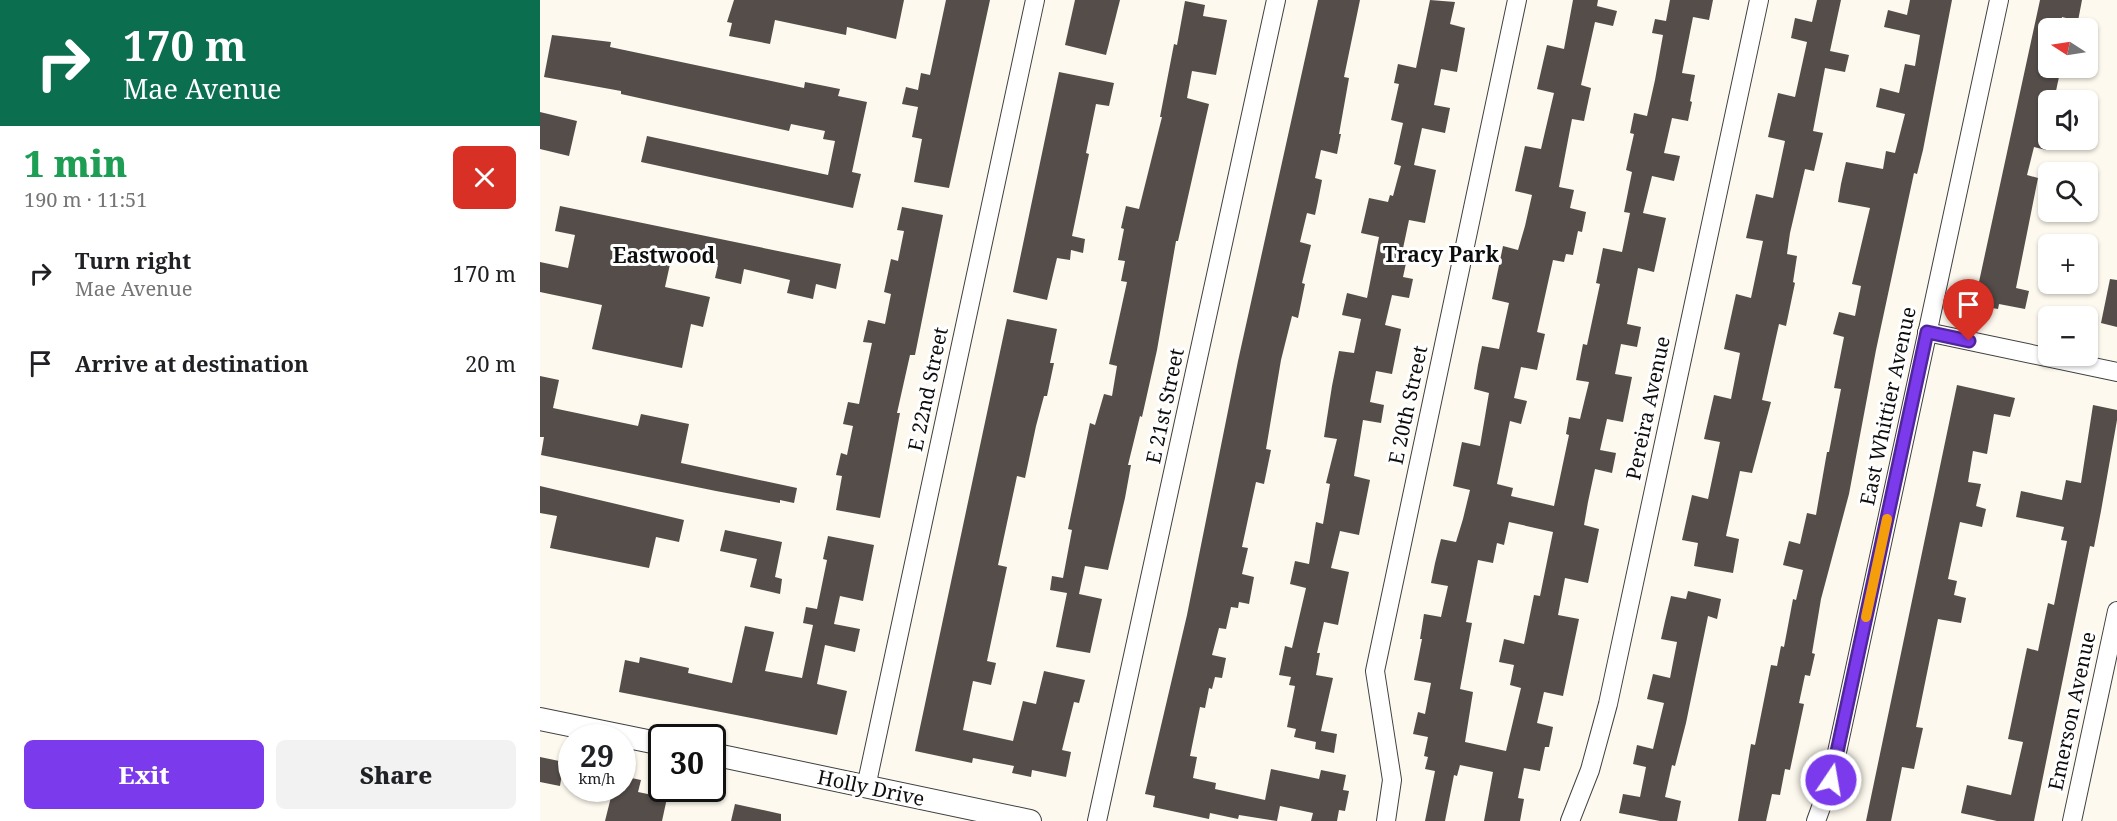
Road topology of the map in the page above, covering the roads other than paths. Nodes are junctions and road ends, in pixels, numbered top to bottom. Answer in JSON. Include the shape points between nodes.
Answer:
{"nodes":[{"id":1,"x":1035,"y":0,"type":"edge"},
{"id":2,"x":1276,"y":0,"type":"edge"},
{"id":3,"x":1517,"y":0,"type":"edge"},
{"id":4,"x":1759,"y":0,"type":"edge"},
{"id":5,"x":2000,"y":0,"type":"edge"},
{"id":6,"x":1927,"y":332,"type":"junction"},
{"id":7,"x":2117,"y":372,"type":"edge"},
{"id":8,"x":2117,"y":610,"type":"edge"},
{"id":9,"x":540,"y":719,"type":"edge"},
{"id":10,"x":648,"y":741,"type":"edge"},
{"id":11,"x":726,"y":757,"type":"edge"},
{"id":12,"x":866,"y":787,"type":"junction"},
{"id":13,"x":993,"y":817,"type":"edge"},
{"id":14,"x":1030,"y":821,"type":"edge"},
{"id":15,"x":1097,"y":821,"type":"edge"},
{"id":16,"x":1386,"y":821,"type":"edge"},
{"id":17,"x":1570,"y":821,"type":"edge"},
{"id":18,"x":1816,"y":821,"type":"edge"},
{"id":19,"x":2072,"y":821,"type":"edge"}],
"edges":[{"from":1,"to":12,"type":"street","name":"E 22nd Street"},
{"from":2,"to":15,"type":"street","name":"E 21st Street"},
{"from":3,"to":16,"type":"street","name":"E 20th Street","via":[[1375,671],[1392,780]]},
{"from":4,"to":17,"type":"street","name":"Pereira Avenue","via":[[1608,704],[1590,770]]},
{"from":5,"to":6,"type":"street","name":"East Whittier Avenue"},
{"from":6,"to":7,"type":"street"},
{"from":6,"to":18,"type":"street","name":"East Whittier Avenue","via":[[1831,780]]},
{"from":8,"to":19,"type":"street","name":"Emerson Avenue"},
{"from":9,"to":10,"type":"street"},
{"from":11,"to":12,"type":"street","name":"Holly Drive"},
{"from":12,"to":13,"type":"street","name":"Holly Drive"},
{"from":13,"to":14,"type":"street","name":"Holly Drive"}]}
